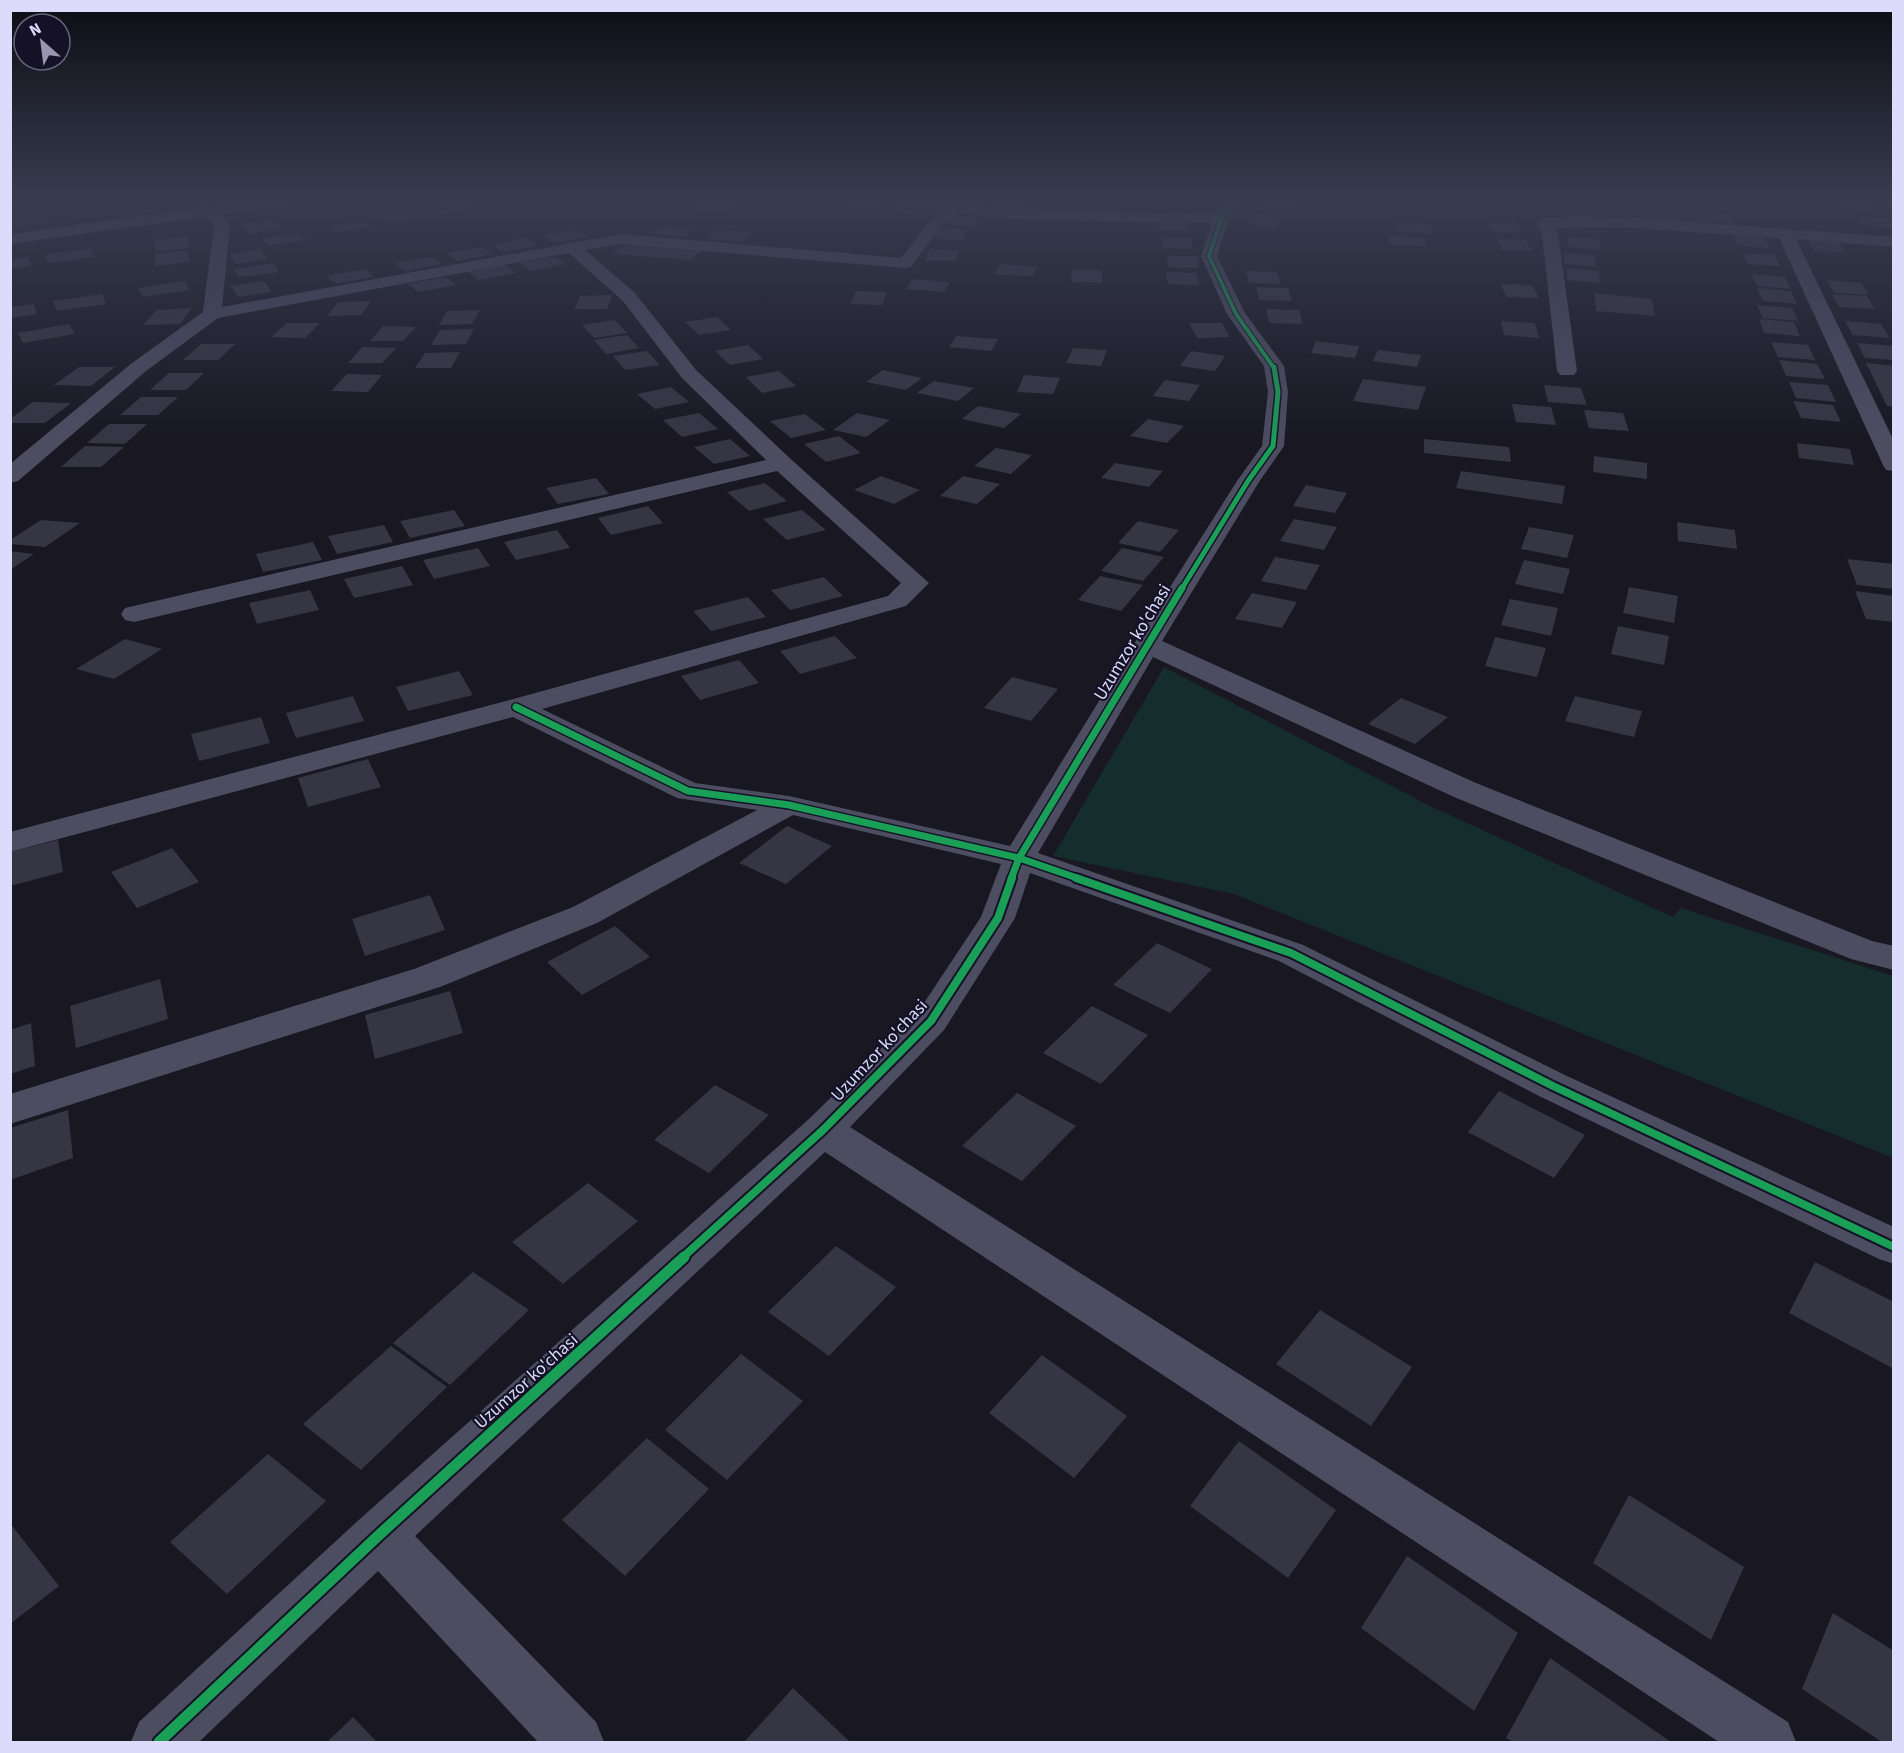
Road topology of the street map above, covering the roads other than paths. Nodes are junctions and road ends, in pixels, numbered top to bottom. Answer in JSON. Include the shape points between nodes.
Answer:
{"nodes":[{"id":1,"x":216,"y":280,"type":"edge"},
{"id":2,"x":399,"y":280,"type":"edge"},
{"id":3,"x":609,"y":280,"type":"edge"},
{"id":4,"x":1220,"y":280,"type":"edge"},
{"id":5,"x":1556,"y":280,"type":"edge"},
{"id":6,"x":1806,"y":280,"type":"edge"},
{"id":7,"x":212,"y":314,"type":"junction"},
{"id":8,"x":1567,"y":371,"type":"dead end"},
{"id":9,"x":782,"y":463,"type":"junction"},
{"id":10,"x":1893,"y":465,"type":"edge"},
{"id":11,"x":10,"y":476,"type":"edge"},
{"id":12,"x":134,"y":614,"type":"dead end"},
{"id":13,"x":1147,"y":644,"type":"junction"},
{"id":14,"x":516,"y":707,"type":"junction"},
{"id":15,"x":789,"y":805,"type":"junction"},
{"id":16,"x":10,"y":842,"type":"edge"},
{"id":17,"x":1019,"y":858,"type":"junction"},
{"id":18,"x":1893,"y":958,"type":"edge"},
{"id":19,"x":10,"y":1109,"type":"edge"},
{"id":20,"x":823,"y":1130,"type":"junction"},
{"id":21,"x":1893,"y":1247,"type":"edge"},
{"id":22,"x":379,"y":1535,"type":"junction"},
{"id":23,"x":159,"y":1743,"type":"edge"},
{"id":24,"x":576,"y":1743,"type":"edge"},
{"id":25,"x":1768,"y":1743,"type":"edge"}],
"edges":[{"from":1,"to":7,"type":"street"},
{"from":2,"to":7,"type":"street"},
{"from":3,"to":9,"type":"street","via":[[629,297],[688,374]]},
{"from":4,"to":13,"type":"street","name":"Uzumzor ko'chasi","via":[[1236,314],[1274,366],[1278,392],[1273,446]]},
{"from":5,"to":8,"type":"street"},
{"from":6,"to":10,"type":"street"},
{"from":7,"to":11,"type":"street","via":[[139,367]]},
{"from":9,"to":12,"type":"street"},
{"from":9,"to":14,"type":"street","via":[[916,584],[897,601]]},
{"from":13,"to":17,"type":"street","name":"Uzumzor ko'chasi"},
{"from":13,"to":18,"type":"street","via":[[1465,790],[1852,946]]},
{"from":14,"to":15,"type":"street","via":[[688,791]]},
{"from":14,"to":16,"type":"street"},
{"from":15,"to":17,"type":"street"},
{"from":15,"to":19,"type":"street","via":[[585,915],[427,978]]},
{"from":17,"to":20,"type":"street","name":"Uzumzor ko'chasi","via":[[998,918],[931,1021]]},
{"from":17,"to":21,"type":"street","via":[[1291,953],[1553,1086]]},
{"from":20,"to":22,"type":"street","name":"Uzumzor ko'chasi"},
{"from":20,"to":25,"type":"street"},
{"from":22,"to":23,"type":"street","name":"Uzumzor ko'chasi"},
{"from":22,"to":24,"type":"street"}]}
